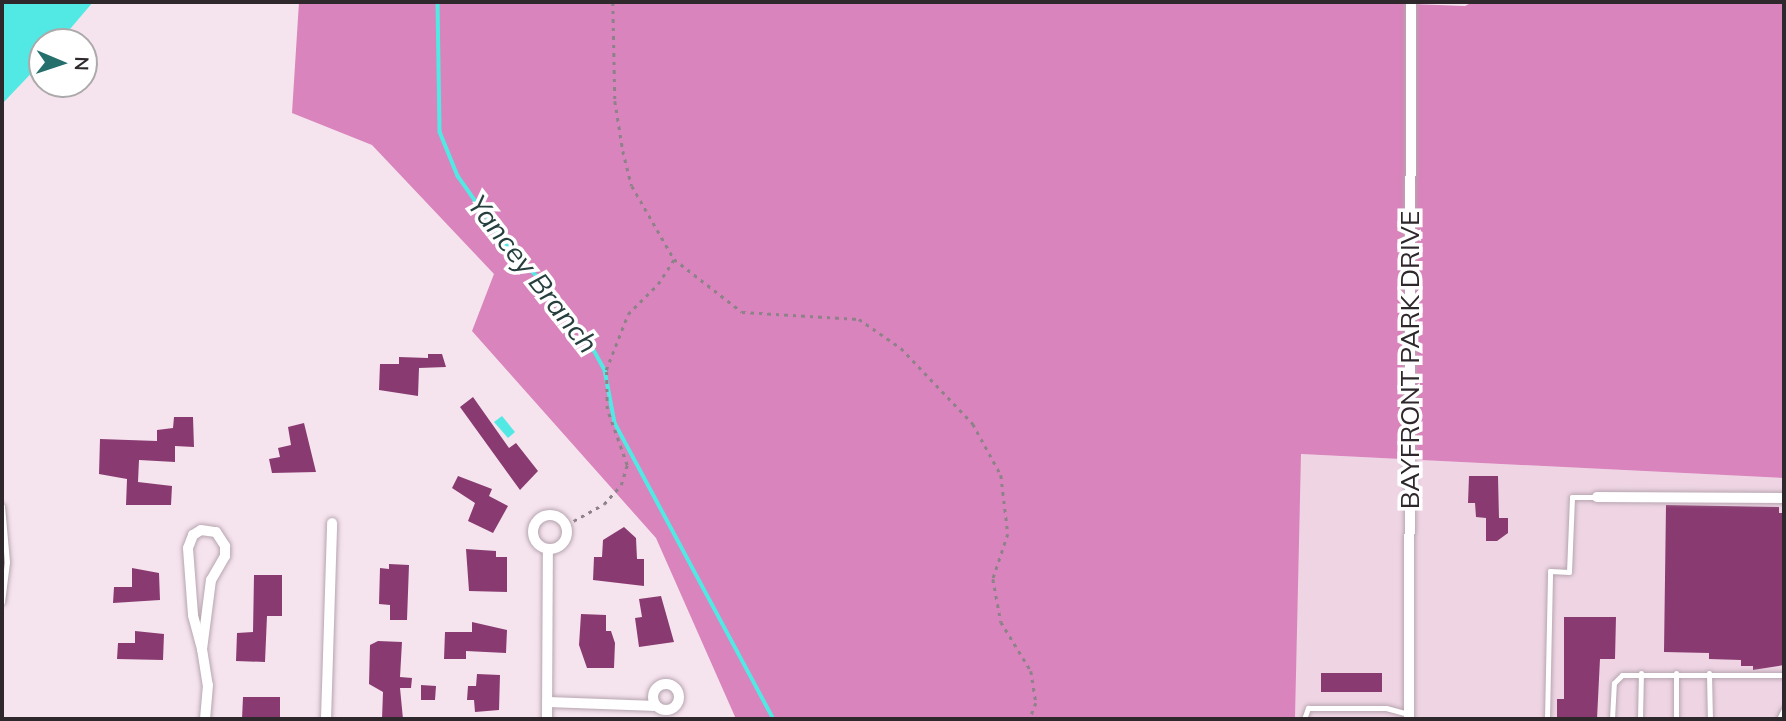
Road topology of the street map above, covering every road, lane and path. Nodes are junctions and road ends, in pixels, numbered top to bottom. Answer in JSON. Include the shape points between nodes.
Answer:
{"nodes":[{"id":1,"x":613,"y":2,"type":"edge"},
{"id":2,"x":1411,"y":2,"type":"edge"},
{"id":3,"x":674,"y":259,"type":"junction"},
{"id":4,"x":1597,"y":497,"type":"joint"},
{"id":5,"x":1784,"y":498,"type":"edge"},
{"id":6,"x":2,"y":506,"type":"edge"},
{"id":7,"x":332,"y":523,"type":"dead end"},
{"id":8,"x":566,"y":525,"type":"junction"},
{"id":9,"x":548,"y":549,"type":"junction"},
{"id":10,"x":2,"y":603,"type":"edge"},
{"id":11,"x":202,"y":649,"type":"junction"},
{"id":12,"x":1641,"y":673,"type":"junction"},
{"id":13,"x":1676,"y":673,"type":"junction"},
{"id":14,"x":1709,"y":673,"type":"junction"},
{"id":15,"x":1784,"y":675,"type":"edge"},
{"id":16,"x":548,"y":702,"type":"junction"},
{"id":17,"x":656,"y":706,"type":"dead end"},
{"id":18,"x":1784,"y":709,"type":"edge"},
{"id":19,"x":1409,"y":717,"type":"edge"},
{"id":20,"x":205,"y":719,"type":"edge"},
{"id":21,"x":326,"y":719,"type":"edge"},
{"id":22,"x":547,"y":719,"type":"edge"},
{"id":23,"x":1030,"y":719,"type":"edge"},
{"id":24,"x":1304,"y":719,"type":"edge"},
{"id":25,"x":1547,"y":719,"type":"edge"},
{"id":26,"x":1612,"y":719,"type":"edge"},
{"id":27,"x":1640,"y":719,"type":"edge"},
{"id":28,"x":1676,"y":719,"type":"edge"},
{"id":29,"x":1710,"y":719,"type":"edge"},
{"id":30,"x":1779,"y":719,"type":"edge"}],
"edges":[{"from":1,"to":3,"type":"path","via":[[615,102],[623,151],[632,186]]},
{"from":2,"to":19,"type":"street","name":"BAYFRONT PARK DRIVE"},
{"from":3,"to":8,"type":"path","via":[[658,284],[628,314],[606,370],[607,409],[627,465],[621,485],[604,504]]},
{"from":3,"to":23,"type":"path","via":[[742,312],[859,319],[901,348],[973,424],[1001,475],[1009,534],[993,579],[1001,622],[1031,671],[1036,702]]},
{"from":4,"to":5,"type":"street"},
{"from":4,"to":25,"type":"lane","via":[[1572,497],[1569,572],[1550,572]]},
{"from":6,"to":10,"type":"lane","via":[[7,545]]},
{"from":7,"to":21,"type":"street"},
{"from":8,"to":9,"type":"street","via":[[564,542]]},
{"from":8,"to":9,"type":"street","via":[[552,514],[537,520],[534,541]]},
{"from":9,"to":16,"type":"street"},
{"from":11,"to":11,"type":"street","via":[[211,580],[225,556],[223,536],[208,530],[193,535],[188,548],[193,615]]},
{"from":11,"to":20,"type":"street","via":[[208,685]]},
{"from":12,"to":13,"type":"lane"},
{"from":12,"to":26,"type":"lane","via":[[1622,676],[1614,683]]},
{"from":12,"to":27,"type":"lane"},
{"from":13,"to":14,"type":"lane"},
{"from":13,"to":28,"type":"lane"},
{"from":14,"to":15,"type":"lane"},
{"from":14,"to":29,"type":"lane"},
{"from":16,"to":17,"type":"street"},
{"from":16,"to":22,"type":"street"},
{"from":18,"to":30,"type":"lane"},
{"from":19,"to":24,"type":"lane","via":[[1386,709],[1308,708]]}]}
